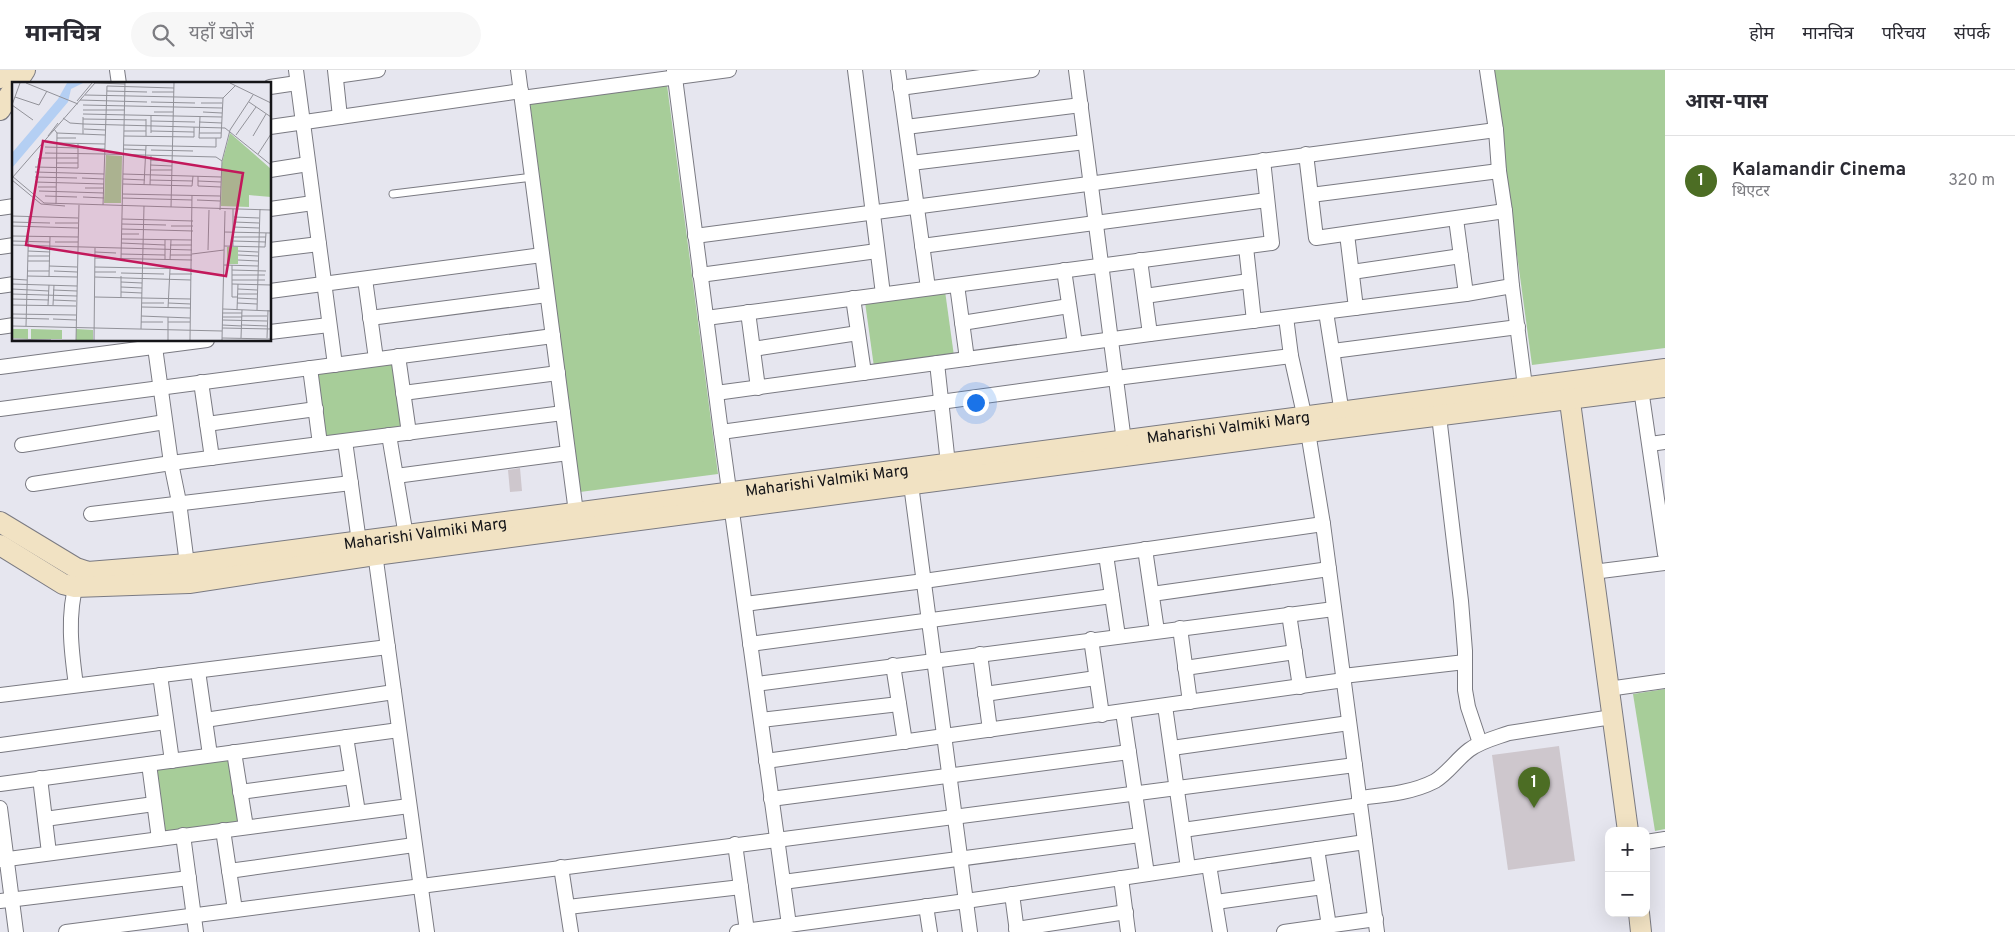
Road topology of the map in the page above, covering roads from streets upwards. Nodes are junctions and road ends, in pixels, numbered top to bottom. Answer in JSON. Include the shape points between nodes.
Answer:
{"nodes":[{"id":1,"x":5,"y":70,"type":"edge"},
{"id":2,"x":25,"y":70,"type":"edge"},
{"id":3,"x":378,"y":70,"type":"edge"},
{"id":4,"x":518,"y":70,"type":"edge"},
{"id":5,"x":729,"y":70,"type":"edge"},
{"id":6,"x":854,"y":70,"type":"edge"},
{"id":7,"x":898,"y":70,"type":"edge"},
{"id":8,"x":1032,"y":70,"type":"edge"},
{"id":9,"x":1076,"y":70,"type":"edge"},
{"id":10,"x":1487,"y":70,"type":"edge"},
{"id":11,"x":335,"y":73,"type":"edge"},
{"id":12,"x":674,"y":73,"type":"edge"},
{"id":13,"x":296,"y":77,"type":"edge"},
{"id":14,"x":16,"y":82,"type":"edge"},
{"id":15,"x":271,"y":87,"type":"edge"},
{"id":16,"x":11,"y":88,"type":"edge"},
{"id":17,"x":900,"y":88,"type":"junction"},
{"id":18,"x":521,"y":94,"type":"junction"},
{"id":19,"x":1081,"y":105,"type":"junction"},
{"id":20,"x":0,"y":110,"type":"edge"},
{"id":21,"x":340,"y":117,"type":"junction"},
{"id":22,"x":302,"y":123,"type":"junction"},
{"id":23,"x":906,"y":126,"type":"junction"},
{"id":24,"x":271,"y":127,"type":"edge"},
{"id":25,"x":1496,"y":130,"type":"junction"},
{"id":26,"x":1085,"y":142,"type":"junction"},
{"id":27,"x":1306,"y":154,"type":"junction"},
{"id":28,"x":1263,"y":160,"type":"junction"},
{"id":29,"x":911,"y":163,"type":"junction"},
{"id":30,"x":308,"y":164,"type":"junction"},
{"id":31,"x":271,"y":170,"type":"edge"},
{"id":32,"x":1499,"y":171,"type":"junction"},
{"id":33,"x":1091,"y":182,"type":"junction"},
{"id":34,"x":1311,"y":195,"type":"junction"},
{"id":35,"x":1267,"y":200,"type":"junction"},
{"id":36,"x":313,"y":203,"type":"junction"},
{"id":37,"x":916,"y":206,"type":"junction"},
{"id":38,"x":271,"y":209,"type":"edge"},
{"id":39,"x":1505,"y":211,"type":"junction"},
{"id":40,"x":872,"y":212,"type":"junction"},
{"id":41,"x":1456,"y":219,"type":"junction"},
{"id":42,"x":1096,"y":223,"type":"junction"},
{"id":43,"x":1347,"y":234,"type":"junction"},
{"id":44,"x":696,"y":236,"type":"junction"},
{"id":45,"x":318,"y":244,"type":"junction"},
{"id":46,"x":922,"y":246,"type":"junction"},
{"id":47,"x":1246,"y":247,"type":"junction"},
{"id":48,"x":271,"y":250,"type":"edge"},
{"id":49,"x":877,"y":251,"type":"junction"},
{"id":50,"x":542,"y":256,"type":"junction"},
{"id":51,"x":1461,"y":256,"type":"junction"},
{"id":52,"x":1140,"y":260,"type":"junction"},
{"id":53,"x":1101,"y":266,"type":"junction"},
{"id":54,"x":1064,"y":270,"type":"junction"},
{"id":55,"x":1352,"y":272,"type":"junction"},
{"id":56,"x":700,"y":275,"type":"junction"},
{"id":57,"x":364,"y":279,"type":"junction"},
{"id":58,"x":1250,"y":281,"type":"junction"},
{"id":59,"x":324,"y":284,"type":"junction"},
{"id":60,"x":957,"y":285,"type":"junction"},
{"id":61,"x":1512,"y":286,"type":"junction"},
{"id":62,"x":928,"y":288,"type":"junction"},
{"id":63,"x":271,"y":291,"type":"edge"},
{"id":64,"x":882,"y":294,"type":"junction"},
{"id":65,"x":1466,"y":294,"type":"junction"},
{"id":66,"x":547,"y":295,"type":"junction"},
{"id":67,"x":1145,"y":296,"type":"junction"},
{"id":68,"x":854,"y":298,"type":"junction"},
{"id":69,"x":1070,"y":306,"type":"junction"},
{"id":70,"x":1356,"y":308,"type":"junction"},
{"id":71,"x":748,"y":312,"type":"junction"},
{"id":72,"x":1326,"y":312,"type":"junction"},
{"id":73,"x":1286,"y":317,"type":"junction"},
{"id":74,"x":370,"y":318,"type":"junction"},
{"id":75,"x":706,"y":318,"type":"junction"},
{"id":76,"x":1254,"y":321,"type":"junction"},
{"id":77,"x":962,"y":323,"type":"junction"},
{"id":78,"x":329,"y":325,"type":"junction"},
{"id":79,"x":1518,"y":327,"type":"junction"},
{"id":80,"x":271,"y":332,"type":"edge"},
{"id":81,"x":858,"y":333,"type":"junction"},
{"id":82,"x":1150,"y":334,"type":"junction"},
{"id":83,"x":553,"y":336,"type":"junction"},
{"id":84,"x":1111,"y":340,"type":"junction"},
{"id":85,"x":190,"y":341,"type":"edge"},
{"id":86,"x":155,"y":343,"type":"edge"},
{"id":87,"x":1075,"y":344,"type":"junction"},
{"id":88,"x":753,"y":348,"type":"junction"},
{"id":89,"x":1332,"y":351,"type":"junction"},
{"id":90,"x":398,"y":356,"type":"junction"},
{"id":91,"x":1291,"y":356,"type":"junction"},
{"id":92,"x":376,"y":359,"type":"junction"},
{"id":93,"x":967,"y":359,"type":"junction"},
{"id":94,"x":937,"y":363,"type":"junction"},
{"id":95,"x":334,"y":365,"type":"junction"},
{"id":96,"x":0,"y":367,"type":"edge"},
{"id":97,"x":310,"y":368,"type":"junction"},
{"id":98,"x":1665,"y":370,"type":"edge"},
{"id":99,"x":558,"y":373,"type":"junction"},
{"id":100,"x":864,"y":373,"type":"junction"},
{"id":101,"x":1116,"y":378,"type":"junction"},
{"id":102,"x":202,"y":382,"type":"junction"},
{"id":103,"x":1640,"y":382,"type":"junction"},
{"id":104,"x":161,"y":388,"type":"junction"},
{"id":105,"x":758,"y":388,"type":"junction"},
{"id":106,"x":1665,"y":388,"type":"edge"},
{"id":107,"x":1568,"y":391,"type":"junction"},
{"id":108,"x":403,"y":393,"type":"junction"},
{"id":109,"x":716,"y":393,"type":"junction"},
{"id":110,"x":1526,"y":396,"type":"junction"},
{"id":111,"x":941,"y":402,"type":"junction"},
{"id":112,"x":0,"y":409,"type":"edge"},
{"id":113,"x":316,"y":409,"type":"junction"},
{"id":114,"x":563,"y":413,"type":"junction"},
{"id":115,"x":1439,"y":416,"type":"junction"},
{"id":116,"x":1343,"y":420,"type":"junction"},
{"id":117,"x":165,"y":422,"type":"junction"},
{"id":118,"x":208,"y":424,"type":"junction"},
{"id":119,"x":1306,"y":424,"type":"junction"},
{"id":120,"x":721,"y":432,"type":"junction"},
{"id":121,"x":409,"y":433,"type":"junction"},
{"id":122,"x":389,"y":435,"type":"junction"},
{"id":123,"x":345,"y":441,"type":"junction"},
{"id":124,"x":1665,"y":442,"type":"edge"},
{"id":125,"x":320,"y":444,"type":"junction"},
{"id":126,"x":1650,"y":444,"type":"junction"},
{"id":127,"x":22,"y":445,"type":"dead end"},
{"id":128,"x":1125,"y":448,"type":"junction"},
{"id":129,"x":568,"y":453,"type":"junction"},
{"id":130,"x":212,"y":458,"type":"junction"},
{"id":131,"x":171,"y":463,"type":"junction"},
{"id":132,"x":948,"y":464,"type":"junction"},
{"id":133,"x":396,"y":476,"type":"junction"},
{"id":134,"x":910,"y":477,"type":"junction"},
{"id":135,"x":351,"y":483,"type":"junction"},
{"id":136,"x":1660,"y":483,"type":"edge"},
{"id":137,"x":33,"y":484,"type":"dead end"},
{"id":138,"x":730,"y":500,"type":"junction"},
{"id":139,"x":179,"y":502,"type":"junction"},
{"id":140,"x":91,"y":514,"type":"dead end"},
{"id":141,"x":577,"y":521,"type":"junction"},
{"id":142,"x":1663,"y":521,"type":"edge"},
{"id":143,"x":0,"y":522,"type":"edge"},
{"id":144,"x":1323,"y":524,"type":"junction"},
{"id":145,"x":406,"y":536,"type":"junction"},
{"id":146,"x":0,"y":545,"type":"edge"},
{"id":147,"x":368,"y":549,"type":"junction"},
{"id":148,"x":1145,"y":549,"type":"junction"},
{"id":149,"x":1665,"y":554,"type":"edge"},
{"id":150,"x":1106,"y":555,"type":"junction"},
{"id":151,"x":1665,"y":562,"type":"edge"},
{"id":152,"x":1329,"y":569,"type":"junction"},
{"id":153,"x":1593,"y":572,"type":"junction"},
{"id":154,"x":188,"y":573,"type":"junction"},
{"id":155,"x":77,"y":578,"type":"junction"},
{"id":156,"x":924,"y":581,"type":"junction"},
{"id":157,"x":1152,"y":594,"type":"junction"},
{"id":158,"x":1112,"y":596,"type":"junction"},
{"id":159,"x":744,"y":604,"type":"junction"},
{"id":160,"x":1334,"y":608,"type":"junction"},
{"id":161,"x":1289,"y":614,"type":"junction"},
{"id":162,"x":929,"y":621,"type":"junction"},
{"id":163,"x":1180,"y":628,"type":"junction"},
{"id":164,"x":1157,"y":631,"type":"junction"},
{"id":165,"x":1118,"y":636,"type":"junction"},
{"id":166,"x":1091,"y":639,"type":"junction"},
{"id":167,"x":750,"y":644,"type":"junction"},
{"id":168,"x":388,"y":647,"type":"junction"},
{"id":169,"x":1294,"y":652,"type":"junction"},
{"id":170,"x":980,"y":654,"type":"junction"},
{"id":171,"x":934,"y":660,"type":"junction"},
{"id":172,"x":1465,"y":662,"type":"junction"},
{"id":173,"x":893,"y":665,"type":"junction"},
{"id":174,"x":1185,"y":668,"type":"junction"},
{"id":175,"x":198,"y":670,"type":"junction"},
{"id":176,"x":160,"y":675,"type":"junction"},
{"id":177,"x":1096,"y":678,"type":"junction"},
{"id":178,"x":1343,"y":678,"type":"junction"},
{"id":179,"x":1665,"y":681,"type":"edge"},
{"id":180,"x":756,"y":684,"type":"junction"},
{"id":181,"x":76,"y":685,"type":"junction"},
{"id":182,"x":1300,"y":687,"type":"junction"},
{"id":183,"x":1608,"y":689,"type":"junction"},
{"id":184,"x":394,"y":692,"type":"junction"},
{"id":185,"x":985,"y":694,"type":"junction"},
{"id":186,"x":0,"y":695,"type":"edge"},
{"id":187,"x":1190,"y":702,"type":"junction"},
{"id":188,"x":899,"y":704,"type":"junction"},
{"id":189,"x":1166,"y":706,"type":"junction"},
{"id":190,"x":1123,"y":712,"type":"junction"},
{"id":191,"x":1102,"y":715,"type":"junction"},
{"id":192,"x":1612,"y":717,"type":"junction"},
{"id":193,"x":205,"y":720,"type":"junction"},
{"id":194,"x":761,"y":720,"type":"junction"},
{"id":195,"x":166,"y":722,"type":"junction"},
{"id":196,"x":1349,"y":723,"type":"junction"},
{"id":197,"x":400,"y":730,"type":"junction"},
{"id":198,"x":990,"y":730,"type":"junction"},
{"id":199,"x":346,"y":737,"type":"junction"},
{"id":200,"x":944,"y":737,"type":"junction"},
{"id":201,"x":905,"y":742,"type":"junction"},
{"id":202,"x":1480,"y":743,"type":"junction"},
{"id":203,"x":0,"y":745,"type":"edge"},
{"id":204,"x":1172,"y":748,"type":"junction"},
{"id":205,"x":234,"y":752,"type":"junction"},
{"id":206,"x":1129,"y":752,"type":"junction"},
{"id":207,"x":210,"y":756,"type":"junction"},
{"id":208,"x":172,"y":761,"type":"junction"},
{"id":209,"x":766,"y":761,"type":"junction"},
{"id":210,"x":149,"y":764,"type":"junction"},
{"id":211,"x":1355,"y":764,"type":"junction"},
{"id":212,"x":950,"y":776,"type":"junction"},
{"id":213,"x":352,"y":777,"type":"junction"},
{"id":214,"x":40,"y":778,"type":"junction"},
{"id":215,"x":0,"y":784,"type":"edge"},
{"id":216,"x":1177,"y":788,"type":"junction"},
{"id":217,"x":240,"y":792,"type":"junction"},
{"id":218,"x":1135,"y":795,"type":"junction"},
{"id":219,"x":771,"y":799,"type":"junction"},
{"id":220,"x":1360,"y":801,"type":"junction"},
{"id":221,"x":154,"y":804,"type":"junction"},
{"id":222,"x":409,"y":806,"type":"junction"},
{"id":223,"x":0,"y":808,"type":"edge"},
{"id":224,"x":358,"y":812,"type":"junction"},
{"id":225,"x":955,"y":817,"type":"junction"},
{"id":226,"x":45,"y":819,"type":"junction"},
{"id":227,"x":246,"y":827,"type":"junction"},
{"id":228,"x":1627,"y":827,"type":"edge"},
{"id":229,"x":222,"y":830,"type":"junction"},
{"id":230,"x":1183,"y":830,"type":"junction"},
{"id":231,"x":1140,"y":835,"type":"junction"},
{"id":232,"x":183,"y":836,"type":"junction"},
{"id":233,"x":159,"y":839,"type":"junction"},
{"id":234,"x":777,"y":839,"type":"junction"},
{"id":235,"x":1665,"y":839,"type":"edge"},
{"id":236,"x":1650,"y":841,"type":"edge"},
{"id":237,"x":1365,"y":842,"type":"junction"},
{"id":238,"x":735,"y":844,"type":"junction"},
{"id":239,"x":414,"y":845,"type":"junction"},
{"id":240,"x":1317,"y":849,"type":"junction"},
{"id":241,"x":50,"y":853,"type":"junction"},
{"id":242,"x":3,"y":859,"type":"edge"},
{"id":243,"x":961,"y":860,"type":"junction"},
{"id":244,"x":1210,"y":865,"type":"junction"},
{"id":245,"x":562,"y":867,"type":"junction"},
{"id":246,"x":1188,"y":868,"type":"junction"},
{"id":247,"x":229,"y":871,"type":"junction"},
{"id":248,"x":1146,"y":874,"type":"junction"},
{"id":249,"x":189,"y":878,"type":"junction"},
{"id":250,"x":1121,"y":878,"type":"junction"},
{"id":251,"x":783,"y":882,"type":"junction"},
{"id":252,"x":420,"y":885,"type":"junction"},
{"id":253,"x":741,"y":887,"type":"junction"},
{"id":254,"x":1323,"y":887,"type":"junction"},
{"id":255,"x":1012,"y":894,"type":"junction"},
{"id":256,"x":6,"y":900,"type":"edge"},
{"id":257,"x":966,"y":901,"type":"junction"},
{"id":258,"x":1216,"y":902,"type":"junction"},
{"id":259,"x":926,"y":906,"type":"junction"},
{"id":260,"x":568,"y":907,"type":"junction"},
{"id":261,"x":235,"y":910,"type":"junction"},
{"id":262,"x":1126,"y":912,"type":"junction"},
{"id":263,"x":194,"y":915,"type":"junction"},
{"id":264,"x":1639,"y":917,"type":"edge"},
{"id":265,"x":789,"y":925,"type":"junction"},
{"id":266,"x":1329,"y":926,"type":"junction"},
{"id":267,"x":1376,"y":926,"type":"edge"},
{"id":268,"x":816,"y":927,"type":"edge"},
{"id":269,"x":1016,"y":930,"type":"edge"},
{"id":270,"x":742,"y":931,"type":"edge"},
{"id":271,"x":16,"y":932,"type":"edge"},
{"id":272,"x":66,"y":932,"type":"edge"},
{"id":273,"x":196,"y":932,"type":"edge"},
{"id":274,"x":427,"y":932,"type":"edge"},
{"id":275,"x":571,"y":932,"type":"edge"},
{"id":276,"x":930,"y":932,"type":"edge"},
{"id":277,"x":970,"y":932,"type":"edge"},
{"id":278,"x":1128,"y":932,"type":"edge"},
{"id":279,"x":1220,"y":932,"type":"edge"},
{"id":280,"x":1284,"y":932,"type":"edge"},
{"id":281,"x":1641,"y":932,"type":"edge"}],
"edges":[{"from":1,"to":16,"type":"street"},
{"from":2,"to":14,"type":"street"},
{"from":3,"to":11,"type":"street"},
{"from":4,"to":18,"type":"street"},
{"from":5,"to":12,"type":"street"},
{"from":6,"to":40,"type":"street"},
{"from":7,"to":17,"type":"street"},
{"from":8,"to":17,"type":"street"},
{"from":9,"to":19,"type":"street"},
{"from":10,"to":25,"type":"street"},
{"from":11,"to":21,"type":"street"},
{"from":12,"to":18,"type":"street"},
{"from":12,"to":44,"type":"street"},
{"from":13,"to":15,"type":"street"},
{"from":13,"to":22,"type":"street"},
{"from":16,"to":20,"type":"street"},
{"from":17,"to":23,"type":"street"},
{"from":18,"to":21,"type":"street"},
{"from":18,"to":50,"type":"street"},
{"from":19,"to":23,"type":"street"},
{"from":19,"to":26,"type":"street"},
{"from":21,"to":22,"type":"street"},
{"from":22,"to":24,"type":"street"},
{"from":22,"to":30,"type":"street"},
{"from":23,"to":29,"type":"street"},
{"from":25,"to":27,"type":"street"},
{"from":25,"to":32,"type":"street"},
{"from":26,"to":29,"type":"street"},
{"from":26,"to":33,"type":"street"},
{"from":27,"to":28,"type":"street"},
{"from":27,"to":34,"type":"street"},
{"from":28,"to":33,"type":"street"},
{"from":28,"to":35,"type":"street"},
{"from":29,"to":37,"type":"street"},
{"from":30,"to":31,"type":"street"},
{"from":30,"to":36,"type":"street"},
{"from":32,"to":34,"type":"street"},
{"from":32,"to":39,"type":"street"},
{"from":33,"to":37,"type":"street"},
{"from":33,"to":42,"type":"street"},
{"from":34,"to":43,"type":"street","via":[[1316,238]]},
{"from":35,"to":42,"type":"street"},
{"from":35,"to":47,"type":"street","via":[[1272,243]]},
{"from":36,"to":38,"type":"street"},
{"from":36,"to":45,"type":"street"},
{"from":37,"to":40,"type":"street"},
{"from":37,"to":46,"type":"street"},
{"from":39,"to":41,"type":"street"},
{"from":39,"to":61,"type":"street"},
{"from":40,"to":44,"type":"street"},
{"from":40,"to":49,"type":"street"},
{"from":41,"to":43,"type":"street"},
{"from":41,"to":51,"type":"street"},
{"from":42,"to":46,"type":"street"},
{"from":42,"to":53,"type":"street"},
{"from":43,"to":55,"type":"street"},
{"from":44,"to":56,"type":"street"},
{"from":45,"to":48,"type":"street"},
{"from":45,"to":59,"type":"street"},
{"from":46,"to":62,"type":"street"},
{"from":47,"to":52,"type":"street"},
{"from":47,"to":58,"type":"street"},
{"from":49,"to":56,"type":"street"},
{"from":49,"to":64,"type":"street"},
{"from":50,"to":57,"type":"street"},
{"from":50,"to":66,"type":"street"},
{"from":51,"to":55,"type":"street"},
{"from":51,"to":65,"type":"street"},
{"from":52,"to":53,"type":"street"},
{"from":52,"to":67,"type":"street"},
{"from":53,"to":54,"type":"street"},
{"from":53,"to":84,"type":"street"},
{"from":54,"to":60,"type":"street"},
{"from":54,"to":69,"type":"street"},
{"from":55,"to":70,"type":"street"},
{"from":56,"to":75,"type":"street"},
{"from":57,"to":59,"type":"street"},
{"from":57,"to":74,"type":"street"},
{"from":58,"to":67,"type":"street"},
{"from":58,"to":76,"type":"street"},
{"from":59,"to":63,"type":"street"},
{"from":59,"to":78,"type":"street"},
{"from":60,"to":62,"type":"street"},
{"from":60,"to":77,"type":"street"},
{"from":61,"to":65,"type":"street"},
{"from":61,"to":79,"type":"street"},
{"from":62,"to":64,"type":"street"},
{"from":64,"to":68,"type":"street"},
{"from":65,"to":70,"type":"street"},
{"from":66,"to":74,"type":"street"},
{"from":66,"to":83,"type":"street"},
{"from":67,"to":82,"type":"street"},
{"from":68,"to":71,"type":"street"},
{"from":68,"to":81,"type":"street"},
{"from":69,"to":77,"type":"street"},
{"from":69,"to":87,"type":"street"},
{"from":70,"to":72,"type":"street"},
{"from":71,"to":75,"type":"street"},
{"from":71,"to":88,"type":"street"},
{"from":72,"to":73,"type":"street"},
{"from":72,"to":89,"type":"street"},
{"from":73,"to":76,"type":"street"},
{"from":73,"to":91,"type":"street"},
{"from":74,"to":92,"type":"street"},
{"from":75,"to":109,"type":"street"},
{"from":76,"to":82,"type":"street"},
{"from":77,"to":93,"type":"street"},
{"from":78,"to":80,"type":"street"},
{"from":78,"to":95,"type":"street"},
{"from":79,"to":89,"type":"street"},
{"from":79,"to":110,"type":"street"},
{"from":81,"to":88,"type":"street"},
{"from":81,"to":100,"type":"street"},
{"from":82,"to":84,"type":"street"},
{"from":83,"to":90,"type":"street"},
{"from":83,"to":99,"type":"street"},
{"from":84,"to":87,"type":"street"},
{"from":84,"to":101,"type":"street"},
{"from":85,"to":86,"type":"street"},
{"from":86,"to":96,"type":"street"},
{"from":86,"to":104,"type":"street"},
{"from":87,"to":93,"type":"street"},
{"from":88,"to":105,"type":"street"},
{"from":89,"to":116,"type":"street"},
{"from":90,"to":92,"type":"street"},
{"from":90,"to":108,"type":"street"},
{"from":91,"to":101,"type":"street"},
{"from":91,"to":119,"type":"street"},
{"from":92,"to":95,"type":"street"},
{"from":93,"to":94,"type":"street"},
{"from":94,"to":100,"type":"street"},
{"from":94,"to":111,"type":"street"},
{"from":95,"to":97,"type":"street"},
{"from":97,"to":102,"type":"street"},
{"from":97,"to":113,"type":"street"},
{"from":98,"to":103,"type":"street","name":"Maharishi Valmiki Marg"},
{"from":99,"to":108,"type":"street"},
{"from":99,"to":114,"type":"street"},
{"from":100,"to":105,"type":"street"},
{"from":101,"to":111,"type":"street"},
{"from":101,"to":128,"type":"street"},
{"from":102,"to":104,"type":"street"},
{"from":102,"to":118,"type":"street"},
{"from":103,"to":106,"type":"street","name":"Maharishi Valmiki Marg"},
{"from":103,"to":107,"type":"street","name":"Maharishi Valmiki Marg"},
{"from":103,"to":126,"type":"street"},
{"from":104,"to":112,"type":"street"},
{"from":104,"to":117,"type":"street"},
{"from":105,"to":109,"type":"street"},
{"from":107,"to":110,"type":"street","name":"Maharishi Valmiki Marg"},
{"from":107,"to":153,"type":"street"},
{"from":108,"to":121,"type":"street"},
{"from":109,"to":120,"type":"street"},
{"from":110,"to":115,"type":"street","name":"Maharishi Valmiki Marg"},
{"from":110,"to":116,"type":"street","name":"Maharishi Valmiki Marg"},
{"from":111,"to":120,"type":"street"},
{"from":111,"to":132,"type":"street"},
{"from":113,"to":118,"type":"street"},
{"from":113,"to":125,"type":"street"},
{"from":114,"to":121,"type":"street"},
{"from":114,"to":129,"type":"street"},
{"from":115,"to":116,"type":"street","name":"Maharishi Valmiki Marg"},
{"from":115,"to":172,"type":"street"},
{"from":116,"to":119,"type":"street","name":"Maharishi Valmiki Marg"},
{"from":117,"to":127,"type":"street"},
{"from":117,"to":131,"type":"street"},
{"from":118,"to":130,"type":"street"},
{"from":119,"to":128,"type":"street","name":"Maharishi Valmiki Marg"},
{"from":119,"to":144,"type":"street"},
{"from":120,"to":138,"type":"street"},
{"from":121,"to":122,"type":"street"},
{"from":122,"to":123,"type":"street"},
{"from":122,"to":133,"type":"street"},
{"from":123,"to":125,"type":"street"},
{"from":123,"to":135,"type":"street"},
{"from":124,"to":126,"type":"street"},
{"from":125,"to":130,"type":"street"},
{"from":126,"to":136,"type":"street"},
{"from":128,"to":132,"type":"street","name":"Maharishi Valmiki Marg"},
{"from":128,"to":134,"type":"street","name":"Maharishi Valmiki Marg"},
{"from":129,"to":133,"type":"street"},
{"from":129,"to":141,"type":"street"},
{"from":130,"to":131,"type":"street"},
{"from":131,"to":137,"type":"street"},
{"from":131,"to":139,"type":"street"},
{"from":132,"to":134,"type":"street","name":"Maharishi Valmiki Marg"},
{"from":133,"to":145,"type":"street"},
{"from":134,"to":138,"type":"street","name":"Maharishi Valmiki Marg"},
{"from":134,"to":156,"type":"street"},
{"from":135,"to":139,"type":"street"},
{"from":135,"to":147,"type":"street"},
{"from":136,"to":142,"type":"street"},
{"from":138,"to":141,"type":"street","name":"Maharishi Valmiki Marg"},
{"from":138,"to":159,"type":"street"},
{"from":139,"to":140,"type":"street"},
{"from":139,"to":154,"type":"street"},
{"from":141,"to":145,"type":"street","name":"Maharishi Valmiki Marg"},
{"from":141,"to":147,"type":"street","name":"Maharishi Valmiki Marg"},
{"from":142,"to":149,"type":"street"},
{"from":143,"to":155,"type":"street","name":"Maharishi Valmiki Marg"},
{"from":144,"to":148,"type":"street"},
{"from":144,"to":152,"type":"street"},
{"from":145,"to":147,"type":"street","name":"Maharishi Valmiki Marg"},
{"from":146,"to":155,"type":"street","name":"Maharishi Valmiki Marg","via":[[63,584]]},
{"from":147,"to":154,"type":"street","name":"Maharishi Valmiki Marg"},
{"from":147,"to":168,"type":"street"},
{"from":148,"to":150,"type":"street"},
{"from":148,"to":157,"type":"street"},
{"from":150,"to":156,"type":"street"},
{"from":150,"to":158,"type":"street"},
{"from":151,"to":153,"type":"street"},
{"from":152,"to":157,"type":"street"},
{"from":152,"to":160,"type":"street"},
{"from":153,"to":183,"type":"street"},
{"from":154,"to":155,"type":"street","name":"Maharishi Valmiki Marg","via":[[88,572]]},
{"from":155,"to":181,"type":"street","via":[[70,628]]},
{"from":156,"to":159,"type":"street"},
{"from":156,"to":162,"type":"street"},
{"from":157,"to":164,"type":"street"},
{"from":158,"to":162,"type":"street"},
{"from":158,"to":165,"type":"street"},
{"from":159,"to":167,"type":"street"},
{"from":160,"to":161,"type":"street"},
{"from":160,"to":178,"type":"street"},
{"from":161,"to":163,"type":"street"},
{"from":161,"to":169,"type":"street"},
{"from":162,"to":167,"type":"street"},
{"from":162,"to":171,"type":"street"},
{"from":163,"to":164,"type":"street"},
{"from":163,"to":174,"type":"street"},
{"from":164,"to":165,"type":"street"},
{"from":165,"to":166,"type":"street"},
{"from":166,"to":170,"type":"street"},
{"from":166,"to":177,"type":"street"},
{"from":167,"to":180,"type":"street"},
{"from":168,"to":175,"type":"street"},
{"from":168,"to":184,"type":"street"},
{"from":169,"to":174,"type":"street"},
{"from":169,"to":182,"type":"street"},
{"from":170,"to":171,"type":"street"},
{"from":170,"to":185,"type":"street"},
{"from":171,"to":173,"type":"street"},
{"from":171,"to":200,"type":"street"},
{"from":172,"to":178,"type":"street"},
{"from":172,"to":202,"type":"street","via":[[1468,707]]},
{"from":173,"to":180,"type":"street"},
{"from":173,"to":188,"type":"street"},
{"from":174,"to":187,"type":"street"},
{"from":175,"to":176,"type":"street"},
{"from":175,"to":193,"type":"street"},
{"from":176,"to":181,"type":"street"},
{"from":176,"to":195,"type":"street"},
{"from":177,"to":185,"type":"street"},
{"from":177,"to":191,"type":"street"},
{"from":178,"to":182,"type":"street"},
{"from":178,"to":196,"type":"street"},
{"from":179,"to":183,"type":"street"},
{"from":180,"to":194,"type":"street"},
{"from":181,"to":186,"type":"street"},
{"from":182,"to":187,"type":"street"},
{"from":183,"to":192,"type":"street"},
{"from":184,"to":193,"type":"street"},
{"from":184,"to":197,"type":"street"},
{"from":185,"to":198,"type":"street"},
{"from":187,"to":189,"type":"street"},
{"from":188,"to":194,"type":"street"},
{"from":188,"to":201,"type":"street"},
{"from":189,"to":190,"type":"street"},
{"from":189,"to":204,"type":"street"},
{"from":190,"to":191,"type":"street"},
{"from":190,"to":206,"type":"street"},
{"from":191,"to":198,"type":"street"},
{"from":192,"to":202,"type":"street","via":[[1508,733]]},
{"from":192,"to":228,"type":"street"},
{"from":193,"to":207,"type":"street"},
{"from":194,"to":209,"type":"street"},
{"from":195,"to":203,"type":"street"},
{"from":195,"to":208,"type":"street"},
{"from":196,"to":204,"type":"street"},
{"from":196,"to":211,"type":"street"},
{"from":197,"to":199,"type":"street"},
{"from":197,"to":222,"type":"street"},
{"from":198,"to":200,"type":"street"},
{"from":199,"to":205,"type":"street"},
{"from":199,"to":213,"type":"street"},
{"from":200,"to":201,"type":"street"},
{"from":200,"to":212,"type":"street"},
{"from":201,"to":209,"type":"street"},
{"from":202,"to":220,"type":"street","via":[[1435,780],[1406,791]]},
{"from":204,"to":216,"type":"street"},
{"from":205,"to":207,"type":"street"},
{"from":205,"to":217,"type":"street"},
{"from":206,"to":212,"type":"street"},
{"from":206,"to":218,"type":"street"},
{"from":207,"to":208,"type":"street"},
{"from":208,"to":210,"type":"street"},
{"from":209,"to":219,"type":"street"},
{"from":210,"to":214,"type":"street"},
{"from":210,"to":221,"type":"street"},
{"from":211,"to":216,"type":"street"},
{"from":211,"to":220,"type":"street"},
{"from":212,"to":219,"type":"street"},
{"from":212,"to":225,"type":"street"},
{"from":213,"to":217,"type":"street"},
{"from":213,"to":224,"type":"street"},
{"from":214,"to":215,"type":"street"},
{"from":214,"to":226,"type":"street"},
{"from":216,"to":218,"type":"street"},
{"from":216,"to":230,"type":"street"},
{"from":217,"to":227,"type":"street"},
{"from":218,"to":225,"type":"street"},
{"from":218,"to":231,"type":"street"},
{"from":219,"to":234,"type":"street"},
{"from":220,"to":230,"type":"street"},
{"from":220,"to":237,"type":"street"},
{"from":221,"to":226,"type":"street"},
{"from":221,"to":233,"type":"street"},
{"from":222,"to":224,"type":"street"},
{"from":222,"to":239,"type":"street"},
{"from":223,"to":242,"type":"street"},
{"from":224,"to":227,"type":"street"},
{"from":225,"to":234,"type":"street"},
{"from":225,"to":243,"type":"street"},
{"from":226,"to":241,"type":"street"},
{"from":227,"to":229,"type":"street"},
{"from":229,"to":232,"type":"street"},
{"from":229,"to":247,"type":"street"},
{"from":230,"to":246,"type":"street"},
{"from":231,"to":243,"type":"street"},
{"from":231,"to":248,"type":"street"},
{"from":232,"to":233,"type":"street"},
{"from":232,"to":249,"type":"street"},
{"from":233,"to":241,"type":"street"},
{"from":234,"to":238,"type":"street"},
{"from":234,"to":251,"type":"street"},
{"from":235,"to":236,"type":"street"},
{"from":237,"to":240,"type":"street"},
{"from":237,"to":267,"type":"street"},
{"from":238,"to":245,"type":"street"},
{"from":238,"to":253,"type":"street"},
{"from":239,"to":247,"type":"street"},
{"from":239,"to":252,"type":"street"},
{"from":240,"to":244,"type":"street"},
{"from":240,"to":254,"type":"street"},
{"from":241,"to":242,"type":"street"},
{"from":242,"to":256,"type":"street"},
{"from":243,"to":251,"type":"street"},
{"from":243,"to":257,"type":"street"},
{"from":244,"to":246,"type":"street"},
{"from":244,"to":258,"type":"street"},
{"from":245,"to":252,"type":"street"},
{"from":245,"to":260,"type":"street"},
{"from":246,"to":248,"type":"street"},
{"from":247,"to":261,"type":"street"},
{"from":248,"to":250,"type":"street"},
{"from":249,"to":256,"type":"street"},
{"from":249,"to":263,"type":"street"},
{"from":250,"to":255,"type":"street"},
{"from":250,"to":262,"type":"street"},
{"from":251,"to":265,"type":"street"},
{"from":252,"to":261,"type":"street"},
{"from":252,"to":274,"type":"street"},
{"from":253,"to":260,"type":"street"},
{"from":253,"to":270,"type":"street"},
{"from":254,"to":258,"type":"street"},
{"from":254,"to":266,"type":"street"},
{"from":255,"to":257,"type":"street"},
{"from":255,"to":269,"type":"street"},
{"from":256,"to":271,"type":"street"},
{"from":257,"to":259,"type":"street"},
{"from":257,"to":277,"type":"street"},
{"from":258,"to":279,"type":"street"},
{"from":259,"to":268,"type":"street"},
{"from":259,"to":276,"type":"street"},
{"from":260,"to":275,"type":"street"},
{"from":261,"to":263,"type":"street"},
{"from":262,"to":269,"type":"street"},
{"from":262,"to":278,"type":"street"},
{"from":263,"to":272,"type":"street"},
{"from":263,"to":273,"type":"street"},
{"from":264,"to":281,"type":"street"},
{"from":265,"to":268,"type":"street"},
{"from":265,"to":270,"type":"street"},
{"from":266,"to":267,"type":"street"},
{"from":266,"to":280,"type":"street"}]}
